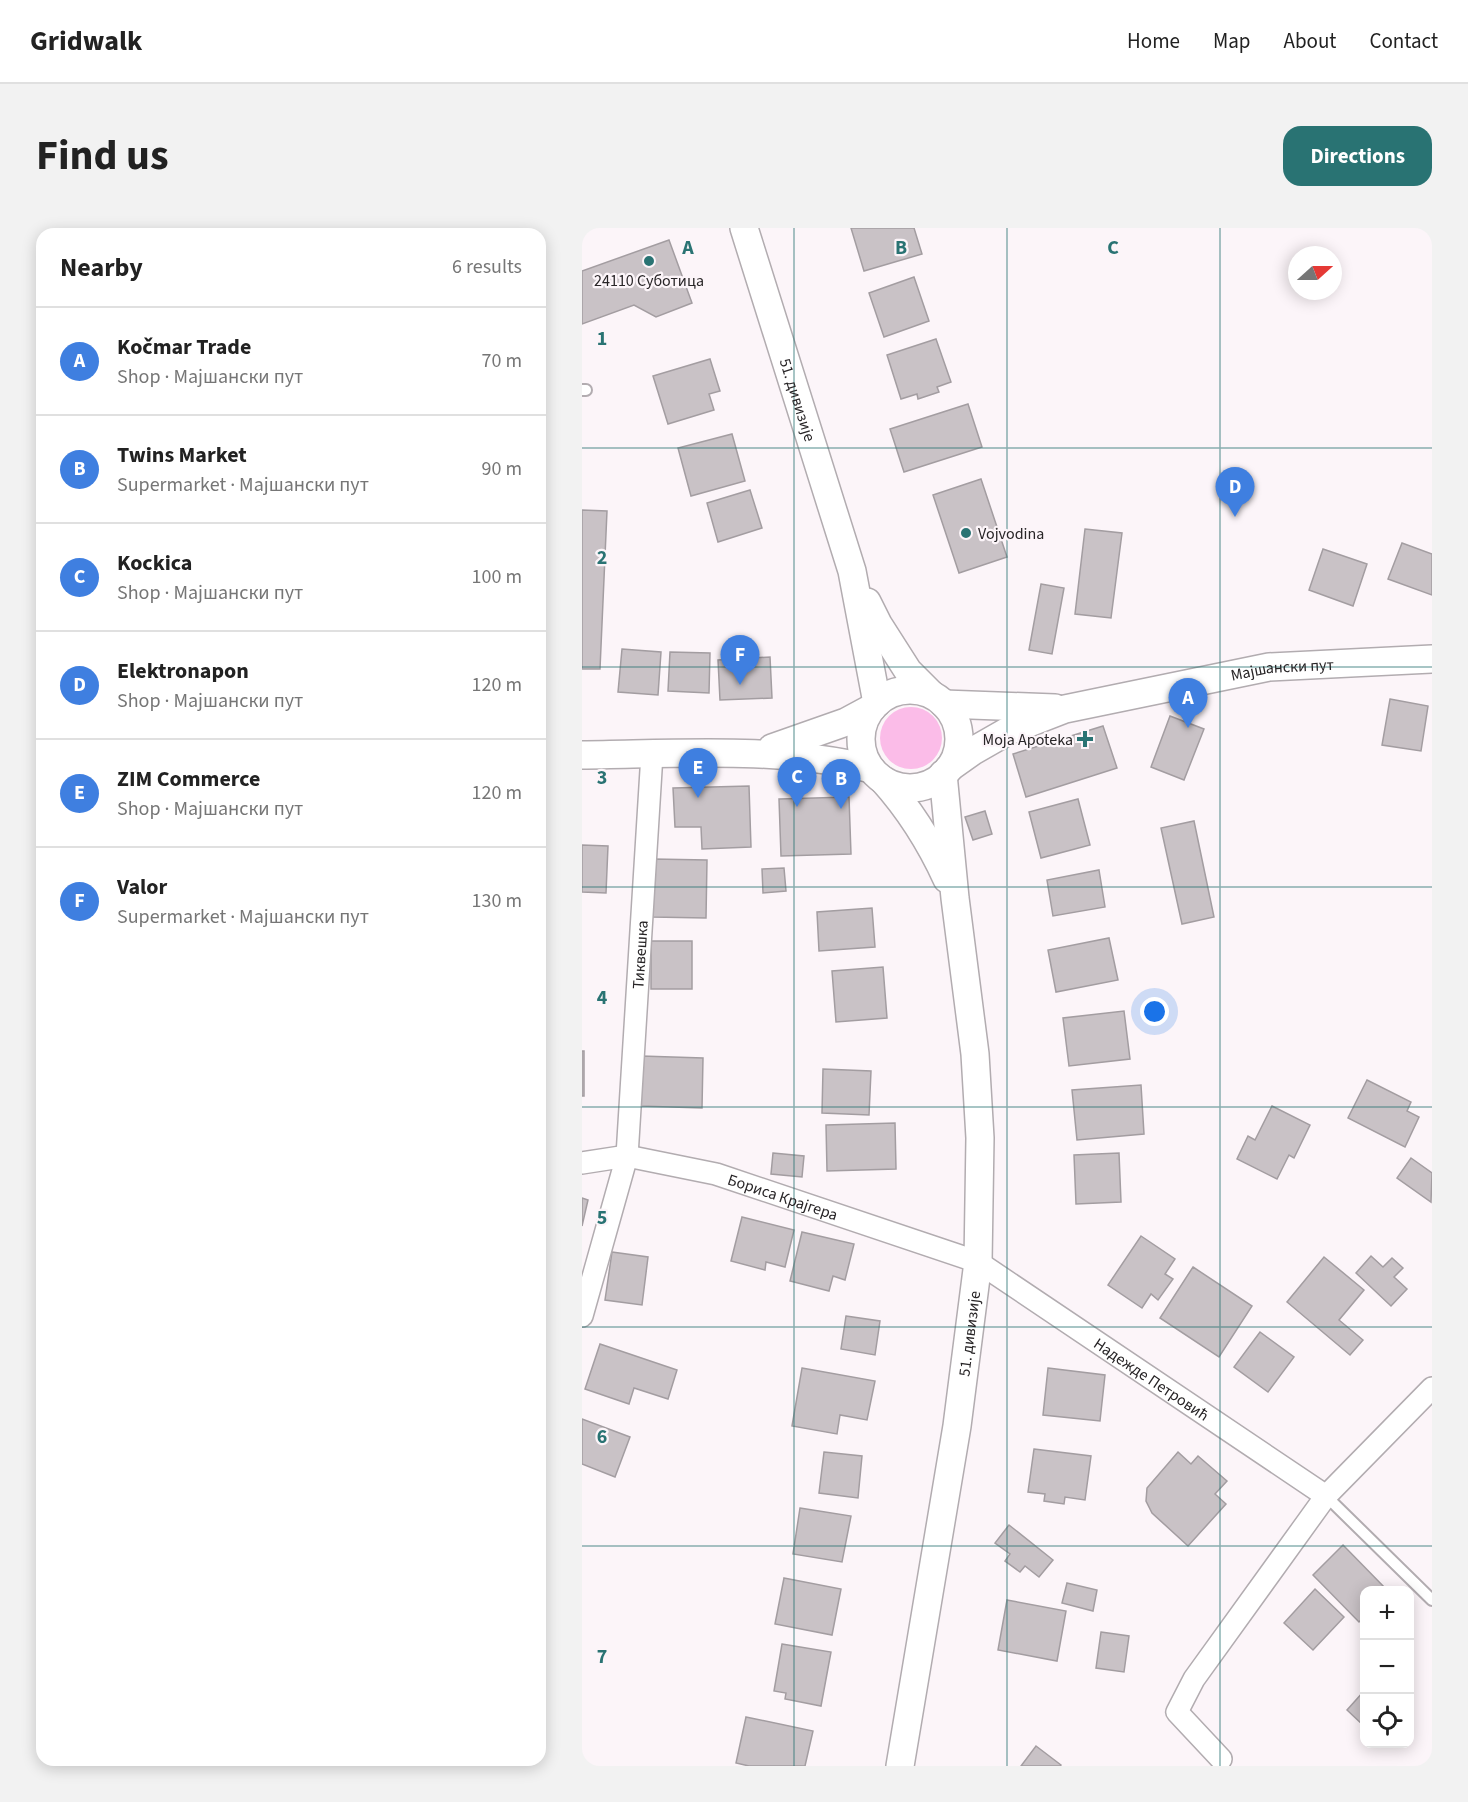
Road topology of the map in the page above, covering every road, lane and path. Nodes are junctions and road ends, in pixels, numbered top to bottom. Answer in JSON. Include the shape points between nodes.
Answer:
{"nodes":[{"id":1,"x":744,"y":228,"type":"edge"},
{"id":2,"x":852,"y":571,"type":"junction"},
{"id":3,"x":1432,"y":659,"type":"edge"},
{"id":4,"x":937,"y":699,"type":"junction"},
{"id":5,"x":874,"y":705,"type":"junction"},
{"id":6,"x":1065,"y":709,"type":"junction"},
{"id":7,"x":652,"y":754,"type":"junction"},
{"id":8,"x":754,"y":754,"type":"junction"},
{"id":9,"x":582,"y":755,"type":"edge"},
{"id":10,"x":946,"y":771,"type":"junction"},
{"id":11,"x":877,"y":774,"type":"junction"},
{"id":12,"x":955,"y":898,"type":"junction"},
{"id":13,"x":627,"y":1156,"type":"junction"},
{"id":14,"x":582,"y":1163,"type":"edge"},
{"id":15,"x":978,"y":1262,"type":"junction"},
{"id":16,"x":582,"y":1316,"type":"edge"},
{"id":17,"x":1432,"y":1388,"type":"edge"},
{"id":18,"x":1326,"y":1496,"type":"junction"},
{"id":19,"x":1432,"y":1600,"type":"edge"},
{"id":20,"x":1221,"y":1759,"type":"dead end"},
{"id":21,"x":900,"y":1766,"type":"edge"}],
"edges":[{"from":1,"to":2,"type":"street","name":"51. дивизије"},
{"from":2,"to":4,"type":"street","name":"51. дивизије","via":[[878,624],[908,671]]},
{"from":2,"to":5,"type":"street","name":"51. дивизије"},
{"from":3,"to":6,"type":"street","name":"Мајшански пут","via":[[1269,667]]},
{"from":4,"to":5,"type":"street","via":[[915,690],[899,691]]},
{"from":4,"to":6,"type":"street","name":"Мајшански пут"},
{"from":4,"to":10,"type":"street","via":[[953,715],[958,728],[956,756]]},
{"from":5,"to":8,"type":"street","via":[[846,722]]},
{"from":5,"to":11,"type":"street","via":[[864,722],[861,738],[864,754]]},
{"from":6,"to":10,"type":"street","name":"Мајшански пут","via":[[1008,731],[973,750]]},
{"from":7,"to":8,"type":"street"},
{"from":7,"to":9,"type":"street"},
{"from":7,"to":13,"type":"street","name":"Тиквешка"},
{"from":8,"to":11,"type":"street","via":[[832,760]]},
{"from":10,"to":11,"type":"street","via":[[926,785],[912,788],[898,786]]},
{"from":10,"to":12,"type":"street","name":"51. дивизије"},
{"from":11,"to":12,"type":"street","name":"51. дивизије","via":[[920,826]]},
{"from":12,"to":15,"type":"street","name":"51. дивизије","via":[[975,1054],[980,1138]]},
{"from":13,"to":14,"type":"street","name":"Бориса Крајгера"},
{"from":13,"to":15,"type":"street","name":"Бориса Крајгера","via":[[716,1174]]},
{"from":13,"to":16,"type":"street","name":"Тиквешка"},
{"from":15,"to":18,"type":"street","name":"Надежде Петровић"},
{"from":15,"to":21,"type":"street","name":"51. дивизије","via":[[957,1426]]},
{"from":17,"to":18,"type":"street"},
{"from":18,"to":19,"type":"lane"},
{"from":18,"to":20,"type":"street","via":[[1194,1679],[1177,1712]]}]}
